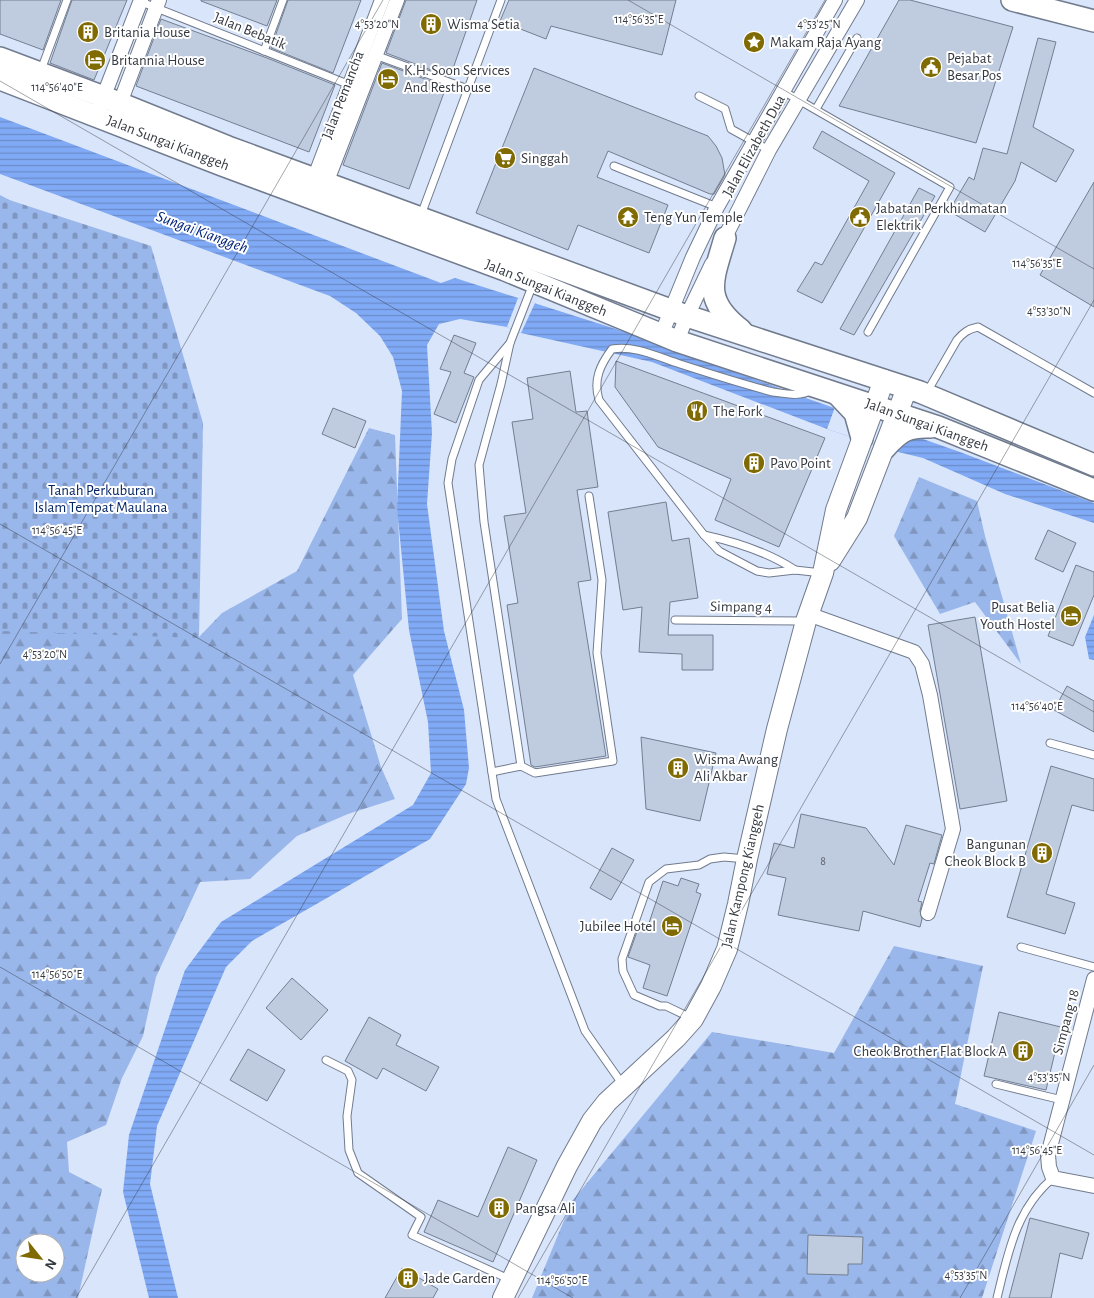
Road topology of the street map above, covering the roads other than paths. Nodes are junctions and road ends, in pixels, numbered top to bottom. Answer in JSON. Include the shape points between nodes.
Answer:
{"nodes":[{"id":1,"x":67,"y":0,"type":"edge"},
{"id":2,"x":283,"y":0,"type":"edge"},
{"id":3,"x":382,"y":0,"type":"edge"},
{"id":4,"x":397,"y":0,"type":"edge"},
{"id":5,"x":501,"y":0,"type":"edge"},
{"id":6,"x":835,"y":0,"type":"edge"},
{"id":7,"x":857,"y":0,"type":"edge"},
{"id":8,"x":1012,"y":0,"type":"edge"},
{"id":9,"x":139,"y":1,"type":"edge"},
{"id":10,"x":158,"y":4,"type":"edge"},
{"id":11,"x":1048,"y":4,"type":"edge"},
{"id":12,"x":1094,"y":21,"type":"edge"},
{"id":13,"x":857,"y":38,"type":"dead end"},
{"id":14,"x":264,"y":51,"type":"junction"},
{"id":15,"x":375,"y":55,"type":"junction"},
{"id":16,"x":0,"y":58,"type":"edge"},
{"id":17,"x":0,"y":79,"type":"edge"},
{"id":18,"x":350,"y":85,"type":"junction"},
{"id":19,"x":47,"y":88,"type":"junction"},
{"id":20,"x":468,"y":89,"type":"junction"},
{"id":21,"x":783,"y":91,"type":"junction"},
{"id":22,"x":699,"y":96,"type":"dead end"},
{"id":23,"x":798,"y":99,"type":"junction"},
{"id":24,"x":108,"y":109,"type":"junction"},
{"id":25,"x":816,"y":109,"type":"junction"},
{"id":26,"x":755,"y":142,"type":"junction"},
{"id":27,"x":769,"y":150,"type":"junction"},
{"id":28,"x":614,"y":166,"type":"dead end"},
{"id":29,"x":317,"y":190,"type":"junction"},
{"id":30,"x":717,"y":207,"type":"junction"},
{"id":31,"x":420,"y":217,"type":"junction"},
{"id":32,"x":725,"y":238,"type":"junction"},
{"id":33,"x":531,"y":289,"type":"junction"},
{"id":34,"x":679,"y":313,"type":"junction"},
{"id":35,"x":868,"y":332,"type":"dead end"},
{"id":36,"x":750,"y":337,"type":"junction"},
{"id":37,"x":669,"y":338,"type":"junction"},
{"id":38,"x":510,"y":343,"type":"junction"},
{"id":39,"x":884,"y":380,"type":"junction"},
{"id":40,"x":818,"y":391,"type":"junction"},
{"id":41,"x":916,"y":391,"type":"junction"},
{"id":42,"x":1094,"y":393,"type":"edge"},
{"id":43,"x":867,"y":412,"type":"junction"},
{"id":44,"x":898,"y":423,"type":"junction"},
{"id":45,"x":859,"y":446,"type":"joint"},
{"id":46,"x":882,"y":456,"type":"joint"},
{"id":47,"x":1094,"y":465,"type":"edge"},
{"id":48,"x":1094,"y":490,"type":"edge"},
{"id":49,"x":589,"y":496,"type":"dead end"},
{"id":50,"x":704,"y":534,"type":"junction"},
{"id":51,"x":795,"y":570,"type":"junction"},
{"id":52,"x":823,"y":573,"type":"junction"},
{"id":53,"x":807,"y":618,"type":"junction"},
{"id":54,"x":675,"y":620,"type":"dead end"},
{"id":55,"x":1050,"y":743,"type":"dead end"},
{"id":56,"x":1094,"y":755,"type":"edge"},
{"id":57,"x":521,"y":766,"type":"junction"},
{"id":58,"x":492,"y":772,"type":"junction"},
{"id":59,"x":746,"y":859,"type":"junction"},
{"id":60,"x":928,"y":913,"type":"dead end"},
{"id":61,"x":1021,"y":946,"type":"dead end"},
{"id":62,"x":1094,"y":967,"type":"edge"},
{"id":63,"x":1094,"y":979,"type":"edge"},
{"id":64,"x":693,"y":1020,"type":"junction"},
{"id":65,"x":326,"y":1060,"type":"dead end"},
{"id":66,"x":996,"y":1084,"type":"dead end"},
{"id":67,"x":624,"y":1086,"type":"junction"},
{"id":68,"x":1062,"y":1100,"type":"junction"},
{"id":69,"x":1053,"y":1178,"type":"junction"},
{"id":70,"x":1094,"y":1186,"type":"edge"},
{"id":71,"x":507,"y":1289,"type":"edge"},
{"id":72,"x":997,"y":1298,"type":"edge"}],
"edges":[{"from":1,"to":19,"type":"lane"},
{"from":2,"to":14,"type":"lane"},
{"from":3,"to":18,"type":"street","name":"Jalan Pemancha"},
{"from":4,"to":15,"type":"street","name":"Jalan Pemancha"},
{"from":5,"to":20,"type":"lane"},
{"from":6,"to":21,"type":"street","name":"Jalan Elizabeth Dua"},
{"from":7,"to":23,"type":"street","name":"Jalan Elizabeth Dua"},
{"from":8,"to":11,"type":"main road"},
{"from":9,"to":10,"type":"lane","name":"Jalan Bebatik"},
{"from":9,"to":24,"type":"street"},
{"from":10,"to":14,"type":"lane","name":"Jalan Bebatik"},
{"from":10,"to":24,"type":"street"},
{"from":11,"to":12,"type":"main road"},
{"from":13,"to":25,"type":"lane"},
{"from":14,"to":18,"type":"lane","name":"Jalan Bebatik"},
{"from":15,"to":20,"type":"lane"},
{"from":15,"to":29,"type":"street","name":"Jalan Pemancha"},
{"from":16,"to":19,"type":"main road","name":"Jalan Sungai Kianggeh"},
{"from":17,"to":19,"type":"main road","name":"Jalan Sungai Kianggeh"},
{"from":18,"to":29,"type":"street","name":"Jalan Pemancha"},
{"from":19,"to":24,"type":"main road","name":"Jalan Sungai Kianggeh"},
{"from":19,"to":24,"type":"main road","name":"Jalan Sungai Kianggeh"},
{"from":20,"to":31,"type":"lane"},
{"from":21,"to":23,"type":"lane"},
{"from":21,"to":26,"type":"street","name":"Jalan Elizabeth Dua"},
{"from":22,"to":26,"type":"lane","via":[[725,109],[731,129]]},
{"from":23,"to":25,"type":"lane"},
{"from":23,"to":27,"type":"street","name":"Jalan Elizabeth Dua"},
{"from":24,"to":29,"type":"main road","name":"Jalan Sungai Kianggeh","via":[[228,147]]},
{"from":25,"to":35,"type":"lane","via":[[950,187]]},
{"from":26,"to":27,"type":"lane"},
{"from":26,"to":30,"type":"street","name":"Jalan Elizabeth Dua"},
{"from":27,"to":32,"type":"street","name":"Jalan Elizabeth Dua"},
{"from":28,"to":30,"type":"lane"},
{"from":29,"to":31,"type":"main road","name":"Jalan Sungai Kianggeh"},
{"from":29,"to":33,"type":"main road","name":"Jalan Sungai Kianggeh"},
{"from":30,"to":34,"type":"street","name":"Jalan Elizabeth Dua","via":[[693,257]]},
{"from":31,"to":34,"type":"main road","name":"Jalan Sungai Kianggeh"},
{"from":32,"to":34,"type":"street","name":"Jalan Elizabeth Dua"},
{"from":32,"to":36,"type":"main road","via":[[712,280],[715,298],[721,312]]},
{"from":33,"to":37,"type":"main road","name":"Jalan Sungai Kianggeh"},
{"from":33,"to":38,"type":"lane"},
{"from":34,"to":36,"type":"main road","name":"Jalan Sungai Kianggeh"},
{"from":34,"to":37,"type":"street","name":"Jalan Elizabeth Dua"},
{"from":36,"to":39,"type":"main road","name":"Jalan Sungai Kianggeh"},
{"from":37,"to":40,"type":"main road","name":"Jalan Sungai Kianggeh"},
{"from":38,"to":57,"type":"lane","via":[[479,465],[484,522]]},
{"from":38,"to":58,"type":"lane","via":[[480,380],[452,459],[448,483]]},
{"from":39,"to":41,"type":"main road","name":"Jalan Sungai Kianggeh"},
{"from":39,"to":43,"type":"main road"},
{"from":40,"to":43,"type":"main road","name":"Jalan Sungai Kianggeh"},
{"from":40,"to":50,"type":"lane","via":[[773,392],[648,353],[622,347],[612,349],[601,366],[596,384],[599,400]]},
{"from":41,"to":42,"type":"lane","via":[[962,333],[978,327]]},
{"from":41,"to":44,"type":"main road"},
{"from":41,"to":47,"type":"main road","name":"Jalan Sungai Kianggeh"},
{"from":43,"to":44,"type":"main road","name":"Jalan Sungai Kianggeh"},
{"from":43,"to":45,"type":"main road"},
{"from":44,"to":46,"type":"main road"},
{"from":44,"to":48,"type":"main road","name":"Jalan Sungai Kianggeh","via":[[938,427]]},
{"from":45,"to":52,"type":"main road","name":"Jalan Kampong Kianggeh","via":[[836,510]]},
{"from":46,"to":52,"type":"main road","name":"Jalan Kampong Kianggeh","via":[[857,518]]},
{"from":49,"to":57,"type":"lane","via":[[602,580],[597,653],[613,761],[535,773]]},
{"from":50,"to":51,"type":"lane","via":[[768,555]]},
{"from":50,"to":51,"type":"lane","via":[[719,551],[757,571]]},
{"from":51,"to":52,"type":"lane"},
{"from":52,"to":53,"type":"main road","name":"Jalan Kampong Kianggeh"},
{"from":53,"to":54,"type":"lane","name":"Simpang 4"},
{"from":53,"to":59,"type":"main road","name":"Jalan Kampong Kianggeh"},
{"from":53,"to":60,"type":"street","via":[[914,652],[922,664],[953,830]]},
{"from":55,"to":56,"type":"lane"},
{"from":57,"to":58,"type":"lane"},
{"from":58,"to":67,"type":"lane","via":[[496,799],[585,1031]]},
{"from":59,"to":64,"type":"main road","name":"Jalan Kampong Kianggeh","via":[[727,949]]},
{"from":59,"to":64,"type":"lane","via":[[724,857],[699,865],[666,869],[648,882],[622,959],[623,971],[634,995]]},
{"from":61,"to":62,"type":"lane"},
{"from":63,"to":68,"type":"street","name":"Simpang 18"},
{"from":64,"to":67,"type":"main road","name":"Jalan Kampong Kianggeh"},
{"from":65,"to":71,"type":"lane","via":[[348,1071],[352,1080],[347,1129],[349,1150],[358,1173],[421,1217],[412,1235]]},
{"from":66,"to":68,"type":"lane"},
{"from":67,"to":71,"type":"main road","name":"Jalan Kampong Kianggeh","via":[[592,1121]]},
{"from":68,"to":69,"type":"street","name":"Simpang 18","via":[[1048,1155]]},
{"from":69,"to":70,"type":"street"},
{"from":69,"to":72,"type":"lane","via":[[1034,1198],[1017,1225]]}]}
